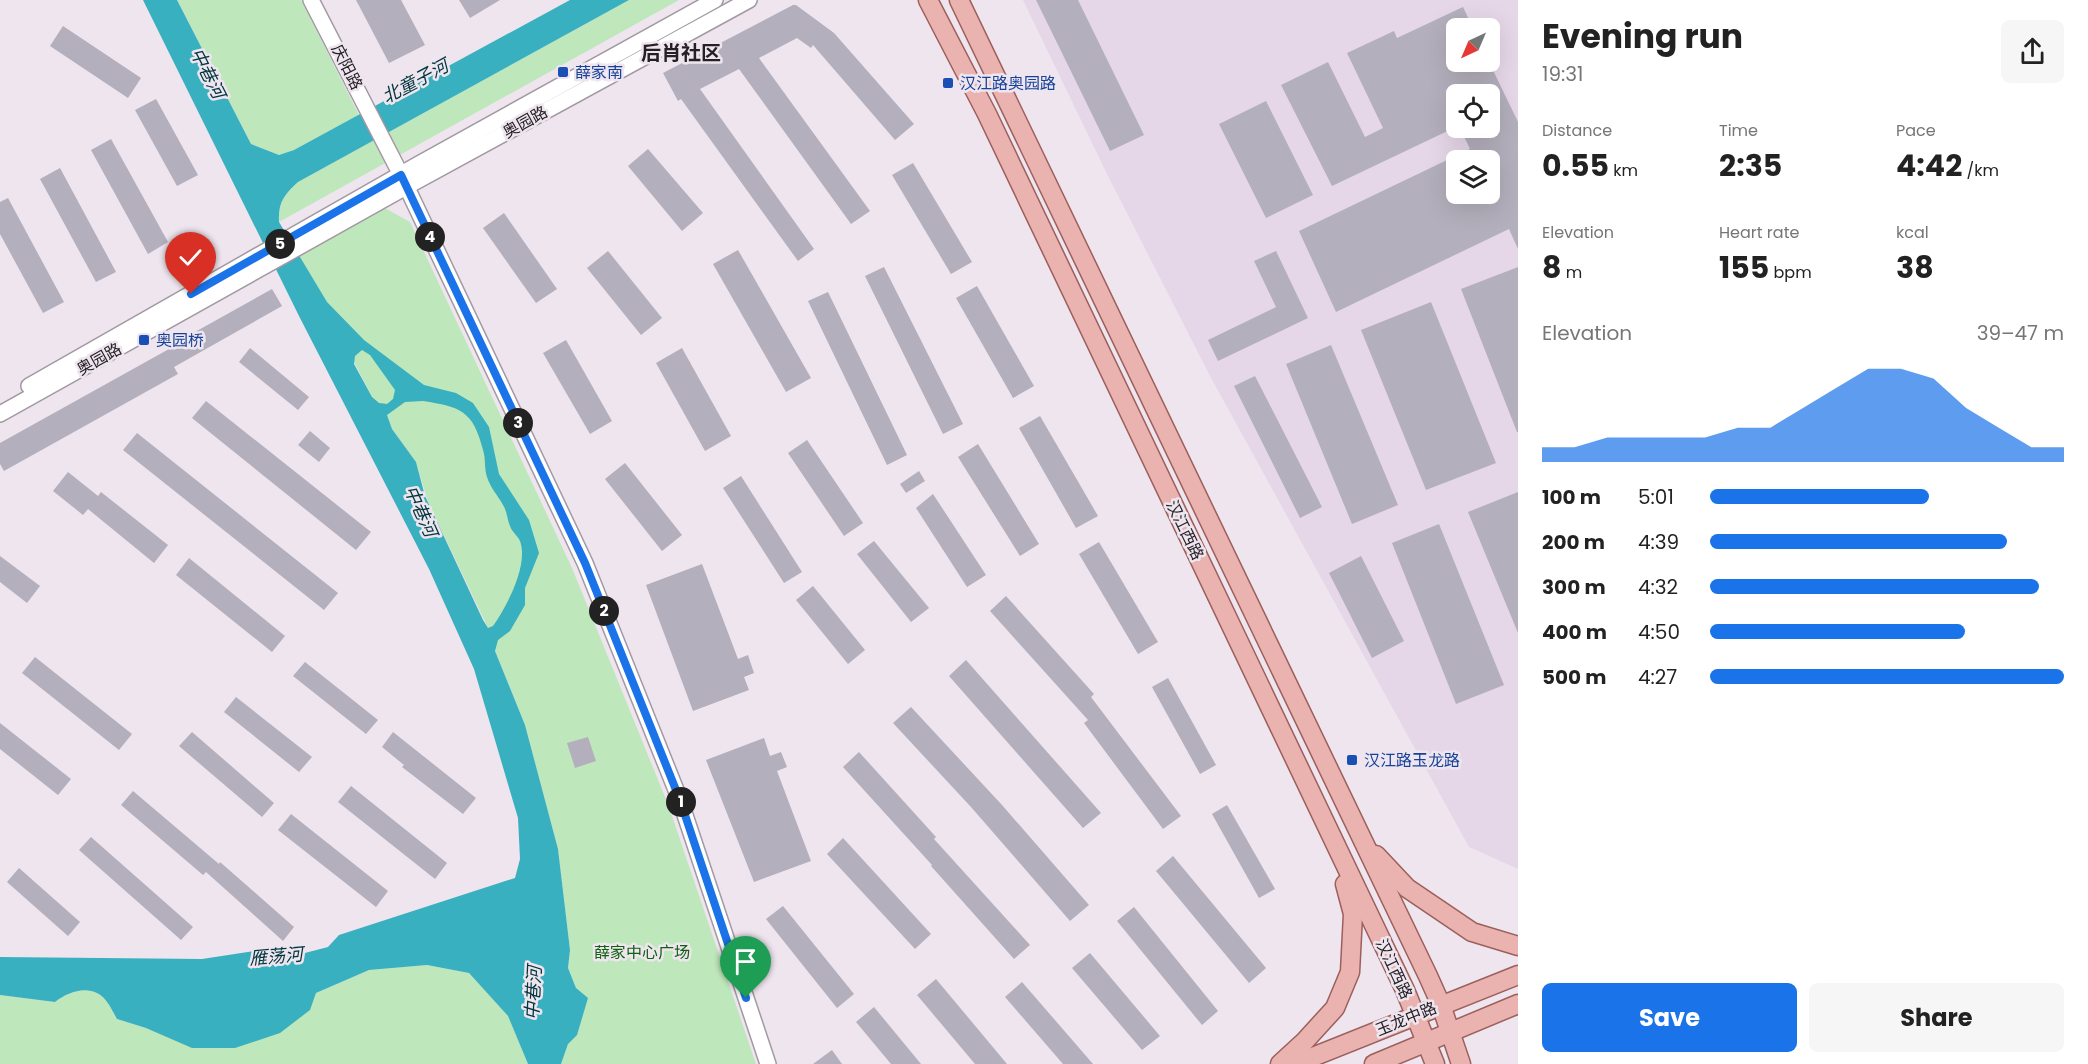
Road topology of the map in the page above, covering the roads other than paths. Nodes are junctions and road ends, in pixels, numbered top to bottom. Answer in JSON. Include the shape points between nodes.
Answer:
{"nodes":[{"id":1,"x":311,"y":0,"type":"edge"},
{"id":2,"x":715,"y":0,"type":"edge"},
{"id":3,"x":749,"y":0,"type":"edge"},
{"id":4,"x":928,"y":0,"type":"edge"},
{"id":5,"x":959,"y":0,"type":"edge"},
{"id":6,"x":403,"y":181,"type":"junction"},
{"id":7,"x":259,"y":264,"type":"junction"},
{"id":8,"x":0,"y":402,"type":"edge"},
{"id":9,"x":0,"y":414,"type":"edge"},
{"id":10,"x":1363,"y":841,"type":"junction"},
{"id":11,"x":1335,"y":844,"type":"junction"},
{"id":12,"x":1518,"y":946,"type":"edge"},
{"id":13,"x":1518,"y":975,"type":"edge"},
{"id":14,"x":1518,"y":1004,"type":"edge"},
{"id":15,"x":1441,"y":1005,"type":"junction"},
{"id":16,"x":1416,"y":1016,"type":"junction"},
{"id":17,"x":1450,"y":1032,"type":"junction"},
{"id":18,"x":1427,"y":1042,"type":"junction"},
{"id":19,"x":768,"y":1064,"type":"edge"},
{"id":20,"x":1280,"y":1064,"type":"edge"},
{"id":21,"x":1295,"y":1064,"type":"edge"},
{"id":22,"x":1374,"y":1064,"type":"edge"},
{"id":23,"x":1436,"y":1064,"type":"edge"},
{"id":24,"x":1461,"y":1064,"type":"edge"}],
"edges":[{"from":1,"to":6,"type":"street","name":"庆阳路"},
{"from":2,"to":6,"type":"street","name":"奥园路"},
{"from":3,"to":6,"type":"street","name":"奥园路"},
{"from":4,"to":11,"type":"main road","name":"汉江西路","via":[[987,114]]},
{"from":5,"to":10,"type":"main road","name":"汉江西路"},
{"from":6,"to":7,"type":"street","name":"奥园路"},
{"from":6,"to":19,"type":"street","name":"庆阳路","via":[[585,563],[680,800]]},
{"from":7,"to":8,"type":"street","name":"奥园路"},
{"from":7,"to":9,"type":"street","name":"奥园路"},
{"from":10,"to":12,"type":"main road","via":[[1407,888],[1442,912],[1472,932]]},
{"from":10,"to":15,"type":"main road","name":"汉江西路"},
{"from":11,"to":16,"type":"main road","name":"汉江西路"},
{"from":11,"to":20,"type":"main road","via":[[1353,914],[1350,972],[1335,1008]]},
{"from":13,"to":15,"type":"main road","name":"玉龙中路"},
{"from":14,"to":17,"type":"main road","name":"玉龙中路"},
{"from":15,"to":16,"type":"main road","name":"玉龙中路"},
{"from":15,"to":17,"type":"main road","name":"汉江西路"},
{"from":16,"to":18,"type":"main road","name":"汉江西路"},
{"from":16,"to":21,"type":"main road","name":"玉龙中路"},
{"from":17,"to":18,"type":"main road","name":"玉龙中路"},
{"from":17,"to":24,"type":"main road","name":"汉江西路"},
{"from":18,"to":22,"type":"main road","name":"玉龙中路"},
{"from":18,"to":23,"type":"main road","name":"汉江西路"}]}
